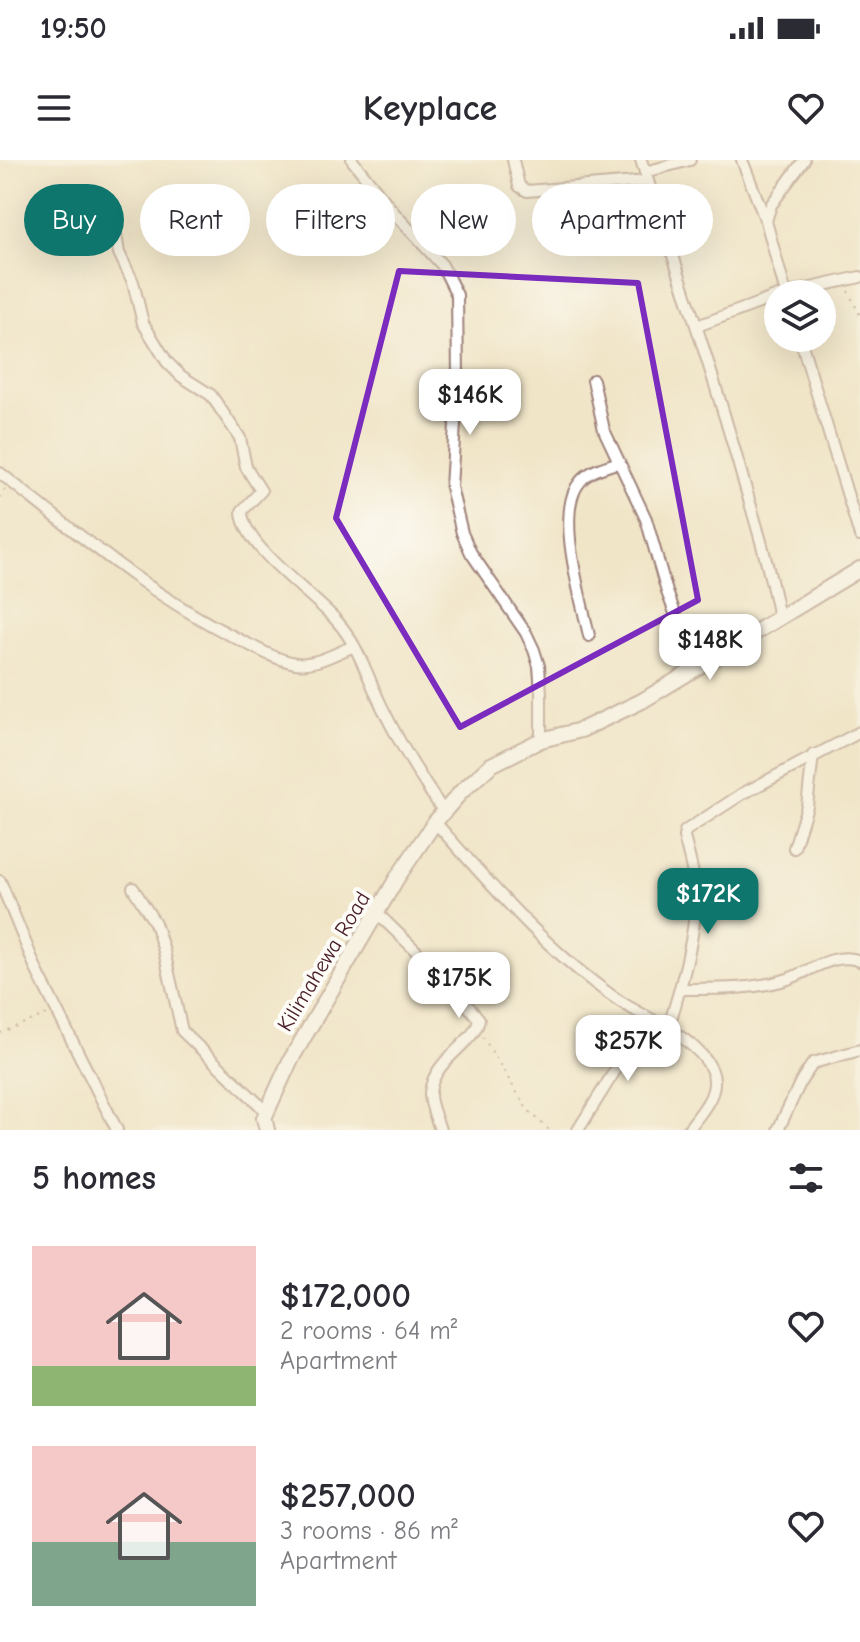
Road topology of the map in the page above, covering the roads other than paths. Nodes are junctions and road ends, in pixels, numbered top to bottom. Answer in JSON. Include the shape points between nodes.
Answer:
{"nodes":[{"id":1,"x":352,"y":160,"type":"edge"},
{"id":2,"x":513,"y":160,"type":"edge"},
{"id":3,"x":641,"y":160,"type":"edge"},
{"id":4,"x":690,"y":160,"type":"edge"},
{"id":5,"x":742,"y":160,"type":"edge"},
{"id":6,"x":804,"y":160,"type":"edge"},
{"id":7,"x":647,"y":177,"type":"junction"},
{"id":8,"x":766,"y":221,"type":"junction"},
{"id":9,"x":120,"y":256,"type":"edge"},
{"id":10,"x":860,"y":277,"type":"edge"},
{"id":11,"x":780,"y":280,"type":"edge"},
{"id":12,"x":836,"y":281,"type":"edge"},
{"id":13,"x":764,"y":301,"type":"edge"},
{"id":14,"x":697,"y":326,"type":"junction"},
{"id":15,"x":804,"y":352,"type":"edge"},
{"id":16,"x":593,"y":380,"type":"dead end"},
{"id":17,"x":619,"y":462,"type":"junction"},
{"id":18,"x":0,"y":473,"type":"edge"},
{"id":19,"x":860,"y":536,"type":"edge"},
{"id":20,"x":860,"y":569,"type":"edge"},
{"id":21,"x":779,"y":618,"type":"junction"},
{"id":22,"x":589,"y":636,"type":"dead end"},
{"id":23,"x":354,"y":646,"type":"junction"},
{"id":24,"x":696,"y":668,"type":"junction"},
{"id":25,"x":860,"y":732,"type":"edge"},
{"id":26,"x":541,"y":740,"type":"junction"},
{"id":27,"x":813,"y":755,"type":"junction"},
{"id":28,"x":440,"y":817,"type":"junction"},
{"id":29,"x":794,"y":848,"type":"dead end"},
{"id":30,"x":0,"y":881,"type":"edge"},
{"id":31,"x":133,"y":888,"type":"dead end"},
{"id":32,"x":377,"y":913,"type":"junction"},
{"id":33,"x":860,"y":961,"type":"edge"},
{"id":34,"x":680,"y":989,"type":"junction"},
{"id":35,"x":645,"y":1016,"type":"junction"},
{"id":36,"x":668,"y":1029,"type":"junction"},
{"id":37,"x":860,"y":1050,"type":"edge"},
{"id":38,"x":267,"y":1112,"type":"junction"},
{"id":39,"x":117,"y":1130,"type":"edge"},
{"id":40,"x":267,"y":1130,"type":"edge"},
{"id":41,"x":440,"y":1130,"type":"edge"},
{"id":42,"x":578,"y":1130,"type":"edge"},
{"id":43,"x":688,"y":1130,"type":"edge"},
{"id":44,"x":778,"y":1130,"type":"edge"}],
"edges":[{"from":1,"to":26,"type":"street","via":[[442,265],[457,295],[451,487],[471,553],[534,650]]},
{"from":2,"to":7,"type":"street","via":[[519,186],[527,191]]},
{"from":3,"to":7,"type":"street"},
{"from":4,"to":7,"type":"street"},
{"from":5,"to":8,"type":"street"},
{"from":6,"to":8,"type":"street","via":[[771,205]]},
{"from":7,"to":14,"type":"street"},
{"from":8,"to":11,"type":"street"},
{"from":9,"to":23,"type":"street","via":[[143,323],[167,362],[211,395],[240,438],[246,467],[261,491],[242,511],[244,525],[266,556],[339,623]]},
{"from":10,"to":12,"type":"street"},
{"from":13,"to":14,"type":"street"},
{"from":14,"to":21,"type":"street"},
{"from":15,"to":19,"type":"street"},
{"from":16,"to":17,"type":"street","via":[[604,430]]},
{"from":17,"to":22,"type":"street","via":[[587,474],[569,507]]},
{"from":17,"to":24,"type":"street","via":[[646,519]]},
{"from":18,"to":23,"type":"street","via":[[119,566],[209,625],[297,664]]},
{"from":20,"to":21,"type":"street","name":"Kilimahewa Road"},
{"from":21,"to":24,"type":"street","name":"Kilimahewa Road"},
{"from":23,"to":28,"type":"street"},
{"from":24,"to":26,"type":"street","name":"Kilimahewa Road","via":[[611,718]]},
{"from":25,"to":27,"type":"street"},
{"from":26,"to":28,"type":"street","name":"Kilimahewa Road","via":[[491,765]]},
{"from":27,"to":29,"type":"street","via":[[807,806]]},
{"from":27,"to":34,"type":"street","via":[[685,831],[695,904]]},
{"from":28,"to":32,"type":"street","name":"Kilimahewa Road"},
{"from":28,"to":35,"type":"street","via":[[491,884],[555,948],[615,999]]},
{"from":30,"to":39,"type":"street","via":[[37,971]]},
{"from":31,"to":38,"type":"street","via":[[155,923],[182,1031]]},
{"from":32,"to":38,"type":"street","name":"Kilimahewa Road","via":[[290,1061]]},
{"from":32,"to":41,"type":"street","via":[[479,1019],[478,1028],[435,1076],[429,1095]]},
{"from":33,"to":34,"type":"street","via":[[834,959],[763,985]]},
{"from":34,"to":36,"type":"street"},
{"from":35,"to":36,"type":"street"},
{"from":35,"to":42,"type":"street"},
{"from":36,"to":43,"type":"street","via":[[698,1051],[715,1086]]},
{"from":37,"to":44,"type":"street","via":[[813,1063]]},
{"from":38,"to":40,"type":"street","name":"Kilimahewa Road"}]}
